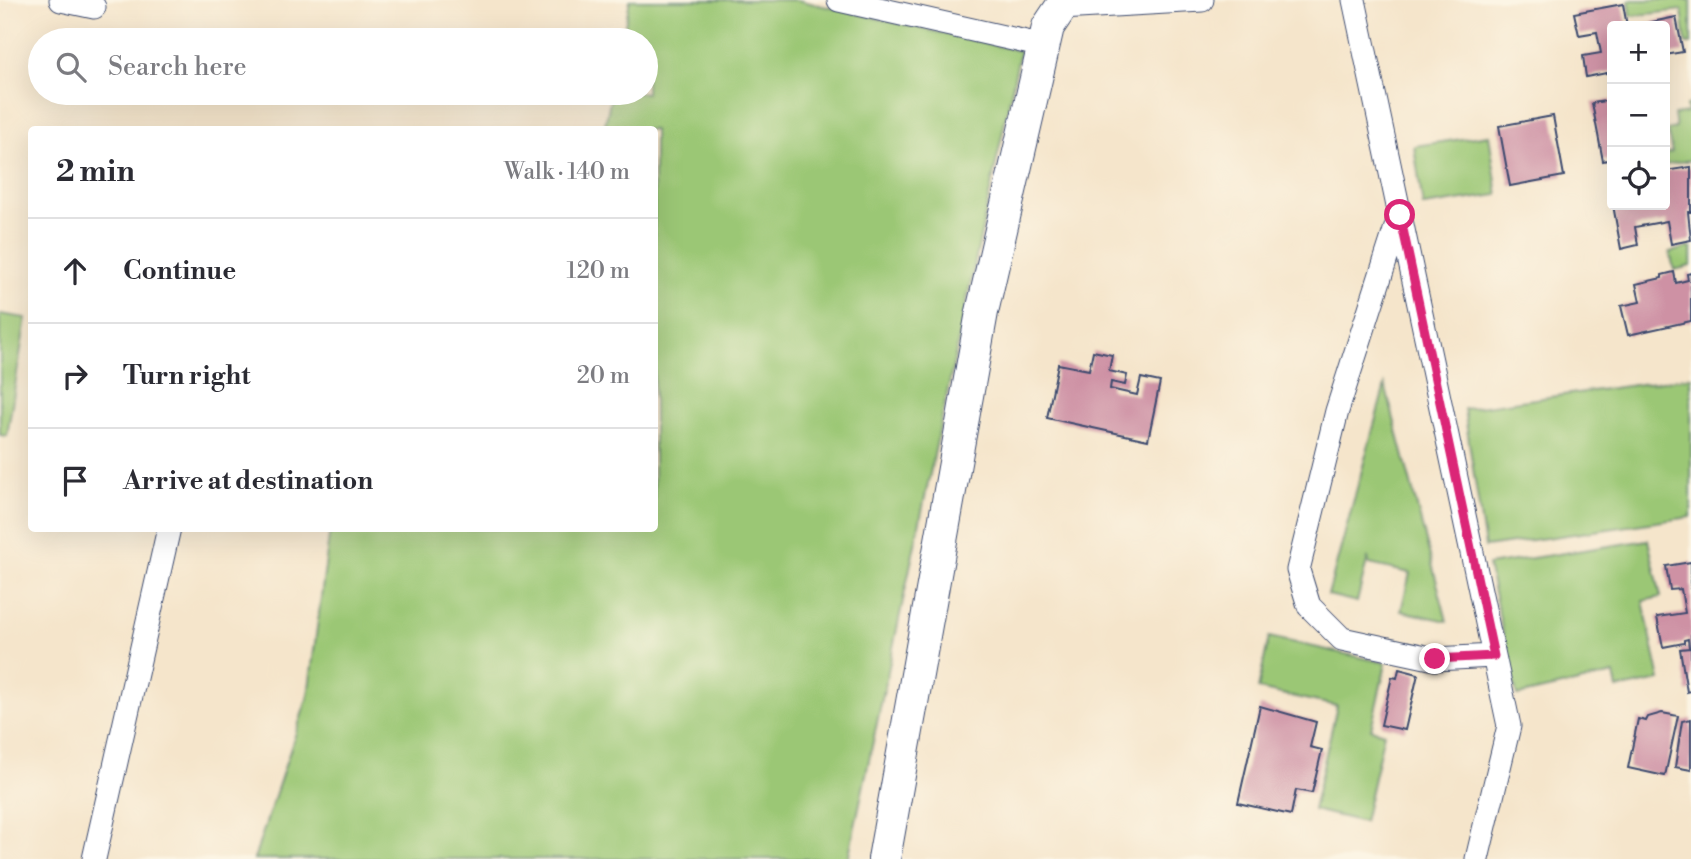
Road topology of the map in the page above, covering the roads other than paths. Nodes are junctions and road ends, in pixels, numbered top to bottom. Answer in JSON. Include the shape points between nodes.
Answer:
{"nodes":[{"id":1,"x":61,"y":0,"type":"edge"},
{"id":2,"x":839,"y":0,"type":"edge"},
{"id":3,"x":1202,"y":0,"type":"edge"},
{"id":4,"x":1354,"y":0,"type":"edge"},
{"id":5,"x":1064,"y":4,"type":"edge"},
{"id":6,"x":93,"y":7,"type":"dead end"},
{"id":7,"x":1044,"y":46,"type":"junction"},
{"id":8,"x":1400,"y":215,"type":"junction"},
{"id":9,"x":168,"y":532,"type":"edge"},
{"id":10,"x":1494,"y":656,"type":"junction"},
{"id":11,"x":94,"y":859,"type":"edge"},
{"id":12,"x":884,"y":859,"type":"edge"},
{"id":13,"x":1477,"y":859,"type":"edge"}],
"edges":[{"from":1,"to":6,"type":"street"},
{"from":2,"to":7,"type":"street"},
{"from":3,"to":5,"type":"street"},
{"from":4,"to":8,"type":"street"},
{"from":5,"to":7,"type":"street","via":[[1048,27]]},
{"from":7,"to":12,"type":"street","via":[[982,312]]},
{"from":8,"to":10,"type":"street"},
{"from":8,"to":10,"type":"street","via":[[1337,411],[1298,570],[1308,606],[1342,639],[1435,659]]},
{"from":9,"to":11,"type":"street"},
{"from":10,"to":13,"type":"street","via":[[1509,726]]}]}
